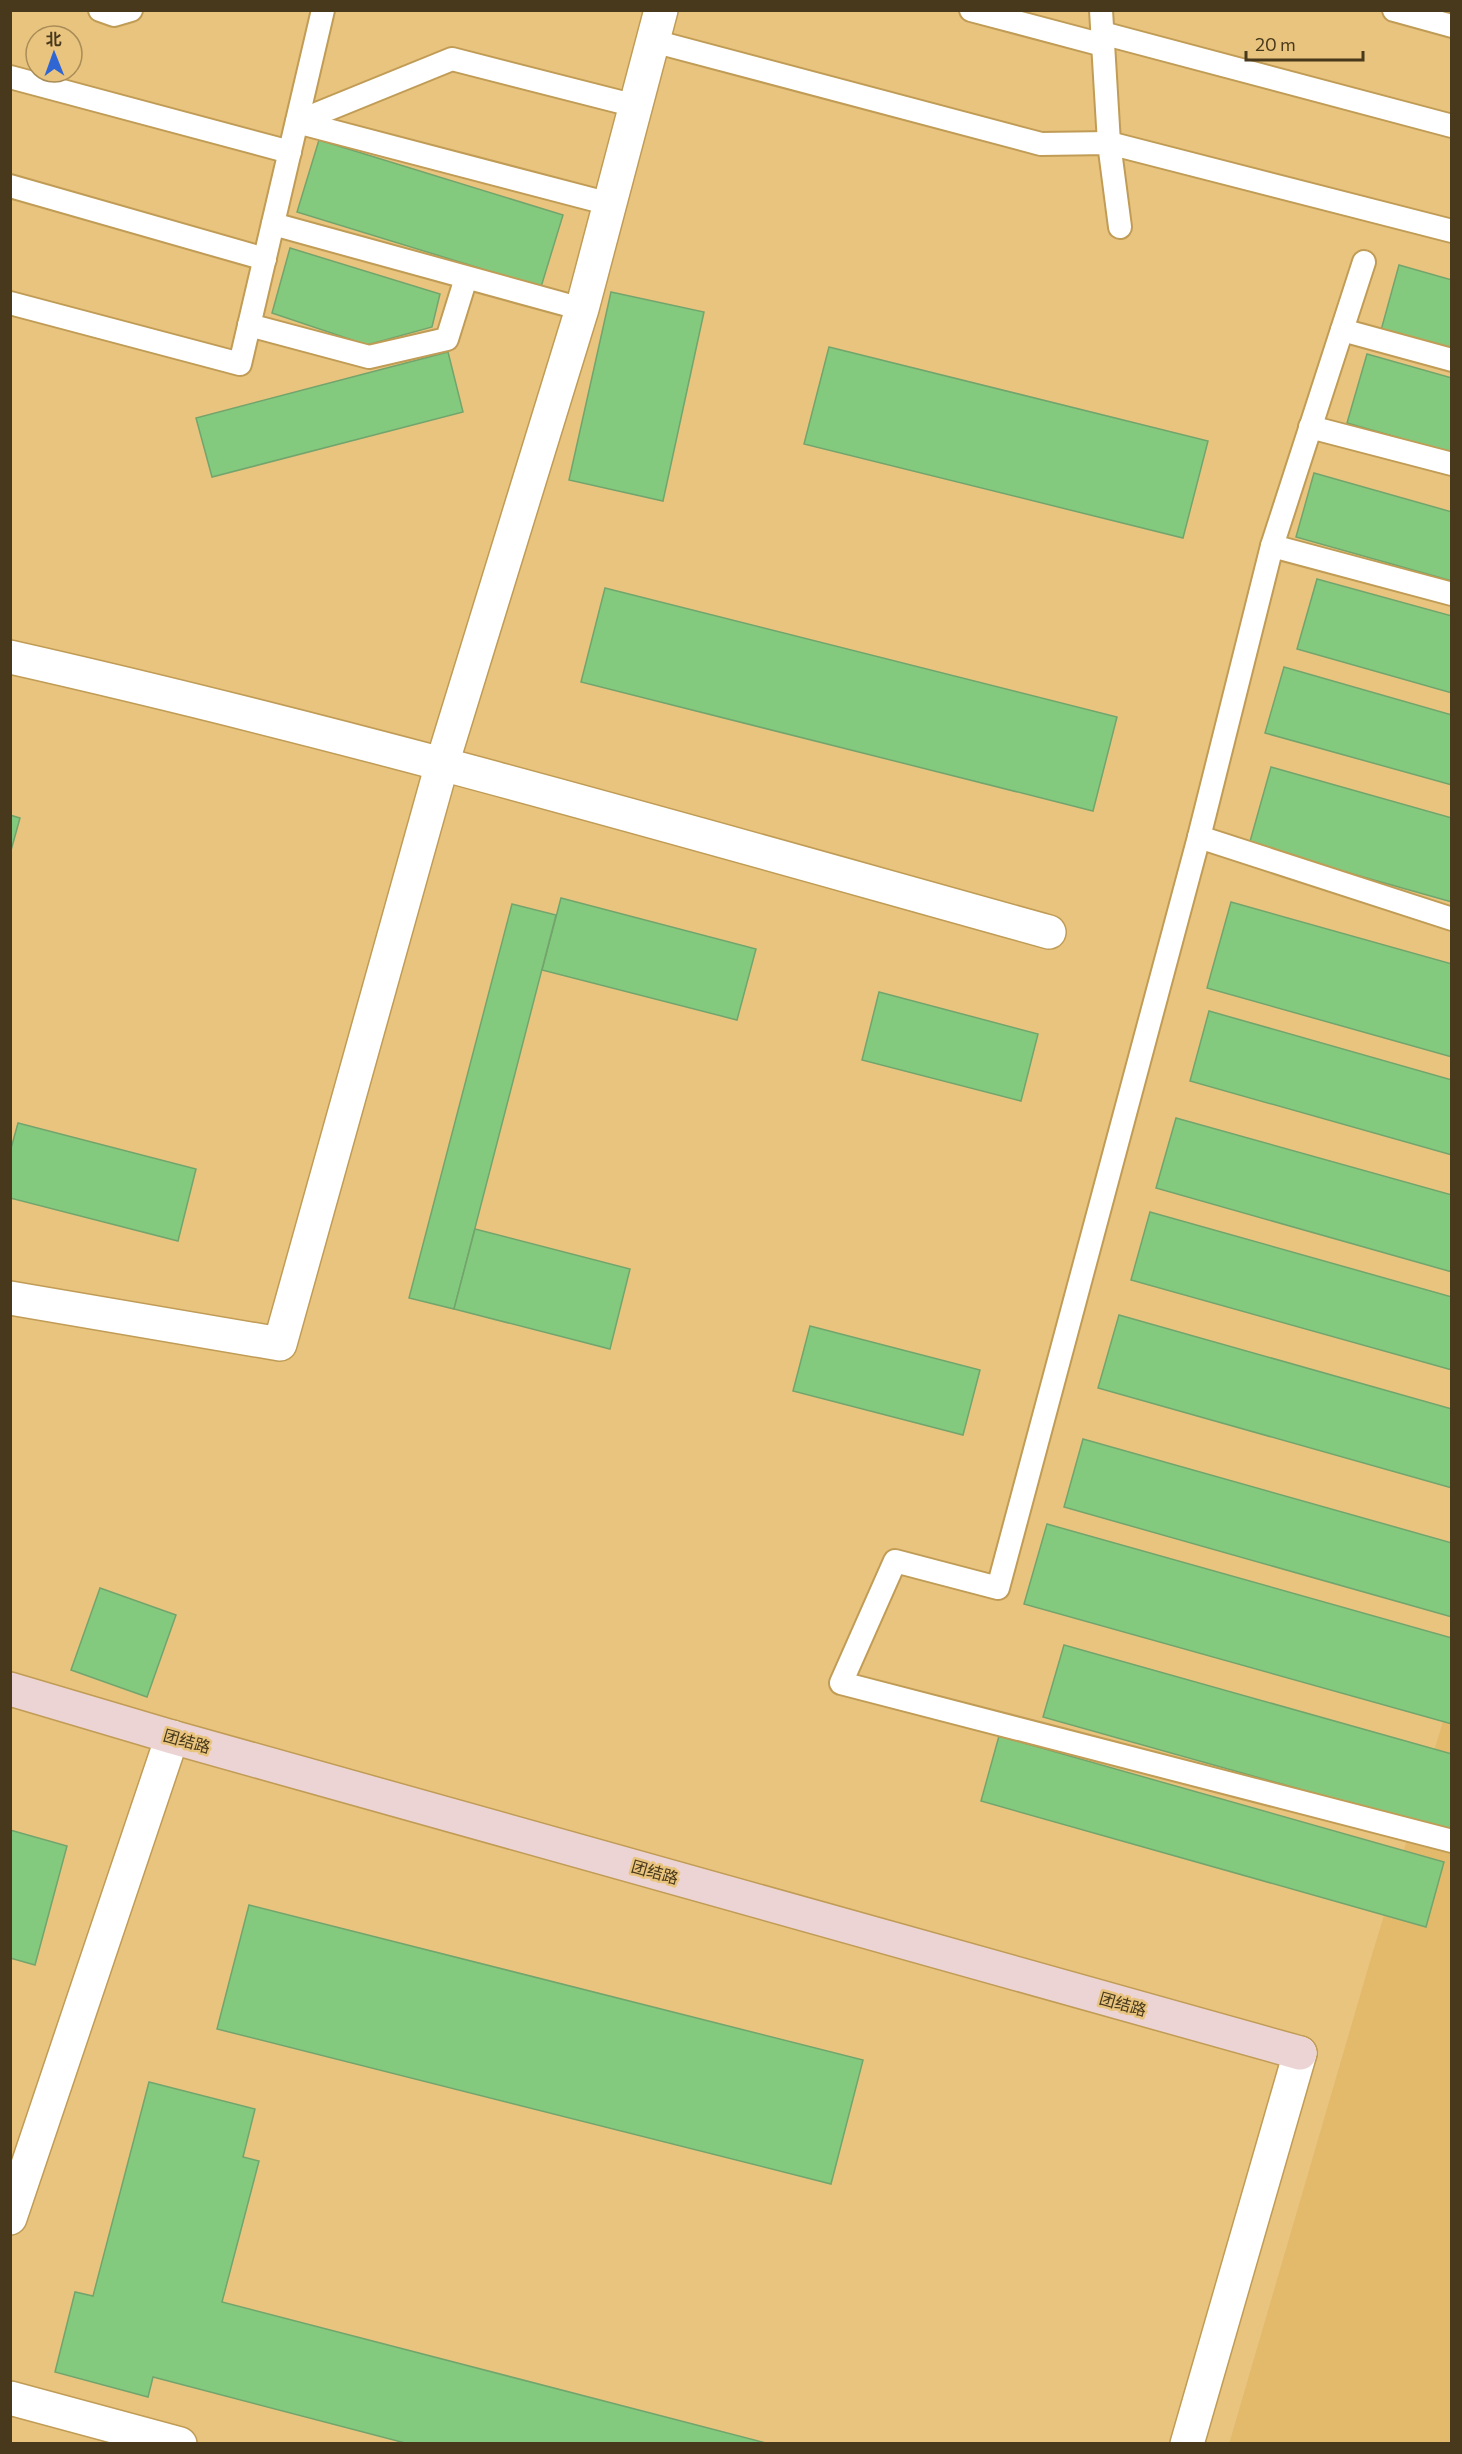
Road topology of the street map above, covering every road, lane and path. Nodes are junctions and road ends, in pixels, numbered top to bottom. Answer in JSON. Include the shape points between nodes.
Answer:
{"nodes":[{"id":1,"x":100,"y":10,"type":"edge"},
{"id":2,"x":131,"y":10,"type":"edge"},
{"id":3,"x":323,"y":10,"type":"edge"},
{"id":4,"x":661,"y":10,"type":"edge"},
{"id":5,"x":971,"y":10,"type":"edge"},
{"id":6,"x":1101,"y":10,"type":"edge"},
{"id":7,"x":1394,"y":10,"type":"edge"},
{"id":8,"x":1452,"y":26,"type":"edge"},
{"id":9,"x":1102,"y":39,"type":"junction"},
{"id":10,"x":653,"y":42,"type":"junction"},
{"id":11,"x":10,"y":77,"type":"edge"},
{"id":12,"x":636,"y":106,"type":"junction"},
{"id":13,"x":297,"y":122,"type":"junction"},
{"id":14,"x":1452,"y":126,"type":"edge"},
{"id":15,"x":1109,"y":143,"type":"junction"},
{"id":16,"x":290,"y":152,"type":"junction"},
{"id":17,"x":10,"y":186,"type":"edge"},
{"id":18,"x":610,"y":204,"type":"junction"},
{"id":19,"x":273,"y":224,"type":"junction"},
{"id":20,"x":1120,"y":227,"type":"dead end"},
{"id":21,"x":1452,"y":231,"type":"edge"},
{"id":22,"x":265,"y":259,"type":"junction"},
{"id":23,"x":1364,"y":262,"type":"dead end"},
{"id":24,"x":466,"y":278,"type":"junction"},
{"id":25,"x":10,"y":303,"type":"edge"},
{"id":26,"x":582,"y":309,"type":"junction"},
{"id":27,"x":249,"y":325,"type":"junction"},
{"id":28,"x":1342,"y":330,"type":"junction"},
{"id":29,"x":1452,"y":360,"type":"edge"},
{"id":30,"x":1310,"y":427,"type":"junction"},
{"id":31,"x":1452,"y":464,"type":"edge"},
{"id":32,"x":1272,"y":546,"type":"junction"},
{"id":33,"x":1452,"y":594,"type":"edge"},
{"id":34,"x":10,"y":657,"type":"edge"},
{"id":35,"x":442,"y":764,"type":"junction"},
{"id":36,"x":1199,"y":837,"type":"junction"},
{"id":37,"x":1452,"y":919,"type":"edge"},
{"id":38,"x":1049,"y":932,"type":"dead end"},
{"id":39,"x":10,"y":1298,"type":"edge"},
{"id":40,"x":10,"y":1689,"type":"edge"},
{"id":41,"x":172,"y":1737,"type":"junction"},
{"id":42,"x":1452,"y":1841,"type":"edge"},
{"id":43,"x":10,"y":2218,"type":"edge"},
{"id":44,"x":10,"y":2398,"type":"edge"},
{"id":45,"x":180,"y":2444,"type":"edge"},
{"id":46,"x":1187,"y":2444,"type":"edge"}],
"edges":[{"from":1,"to":2,"type":"lane","via":[[114,15]]},
{"from":3,"to":13,"type":"lane"},
{"from":4,"to":10,"type":"street"},
{"from":5,"to":9,"type":"lane"},
{"from":6,"to":9,"type":"lane"},
{"from":7,"to":8,"type":"lane"},
{"from":9,"to":14,"type":"lane"},
{"from":9,"to":15,"type":"lane"},
{"from":10,"to":12,"type":"street"},
{"from":10,"to":15,"type":"lane","via":[[1041,144]]},
{"from":11,"to":16,"type":"lane"},
{"from":12,"to":13,"type":"lane","via":[[452,59]]},
{"from":12,"to":18,"type":"street"},
{"from":13,"to":16,"type":"lane"},
{"from":13,"to":18,"type":"lane"},
{"from":15,"to":20,"type":"lane"},
{"from":15,"to":21,"type":"lane"},
{"from":16,"to":19,"type":"lane"},
{"from":17,"to":22,"type":"lane"},
{"from":18,"to":26,"type":"street"},
{"from":19,"to":22,"type":"lane"},
{"from":19,"to":24,"type":"lane"},
{"from":22,"to":27,"type":"lane"},
{"from":23,"to":28,"type":"lane"},
{"from":24,"to":26,"type":"lane"},
{"from":24,"to":27,"type":"lane","via":[[447,339],[369,357]]},
{"from":25,"to":27,"type":"lane","via":[[240,364]]},
{"from":26,"to":35,"type":"street"},
{"from":28,"to":29,"type":"lane"},
{"from":28,"to":30,"type":"lane"},
{"from":30,"to":31,"type":"lane"},
{"from":30,"to":32,"type":"lane"},
{"from":32,"to":33,"type":"lane"},
{"from":32,"to":36,"type":"lane"},
{"from":34,"to":35,"type":"street"},
{"from":35,"to":38,"type":"street"},
{"from":35,"to":39,"type":"street","via":[[280,1344]]},
{"from":36,"to":37,"type":"lane"},
{"from":36,"to":42,"type":"lane","via":[[998,1588],[895,1562],[841,1683]]},
{"from":40,"to":41,"type":"street","name":"团结路"},
{"from":41,"to":43,"type":"street"},
{"from":41,"to":46,"type":"street","name":"团结路","via":[[1300,2053]]},
{"from":44,"to":45,"type":"street"}]}
